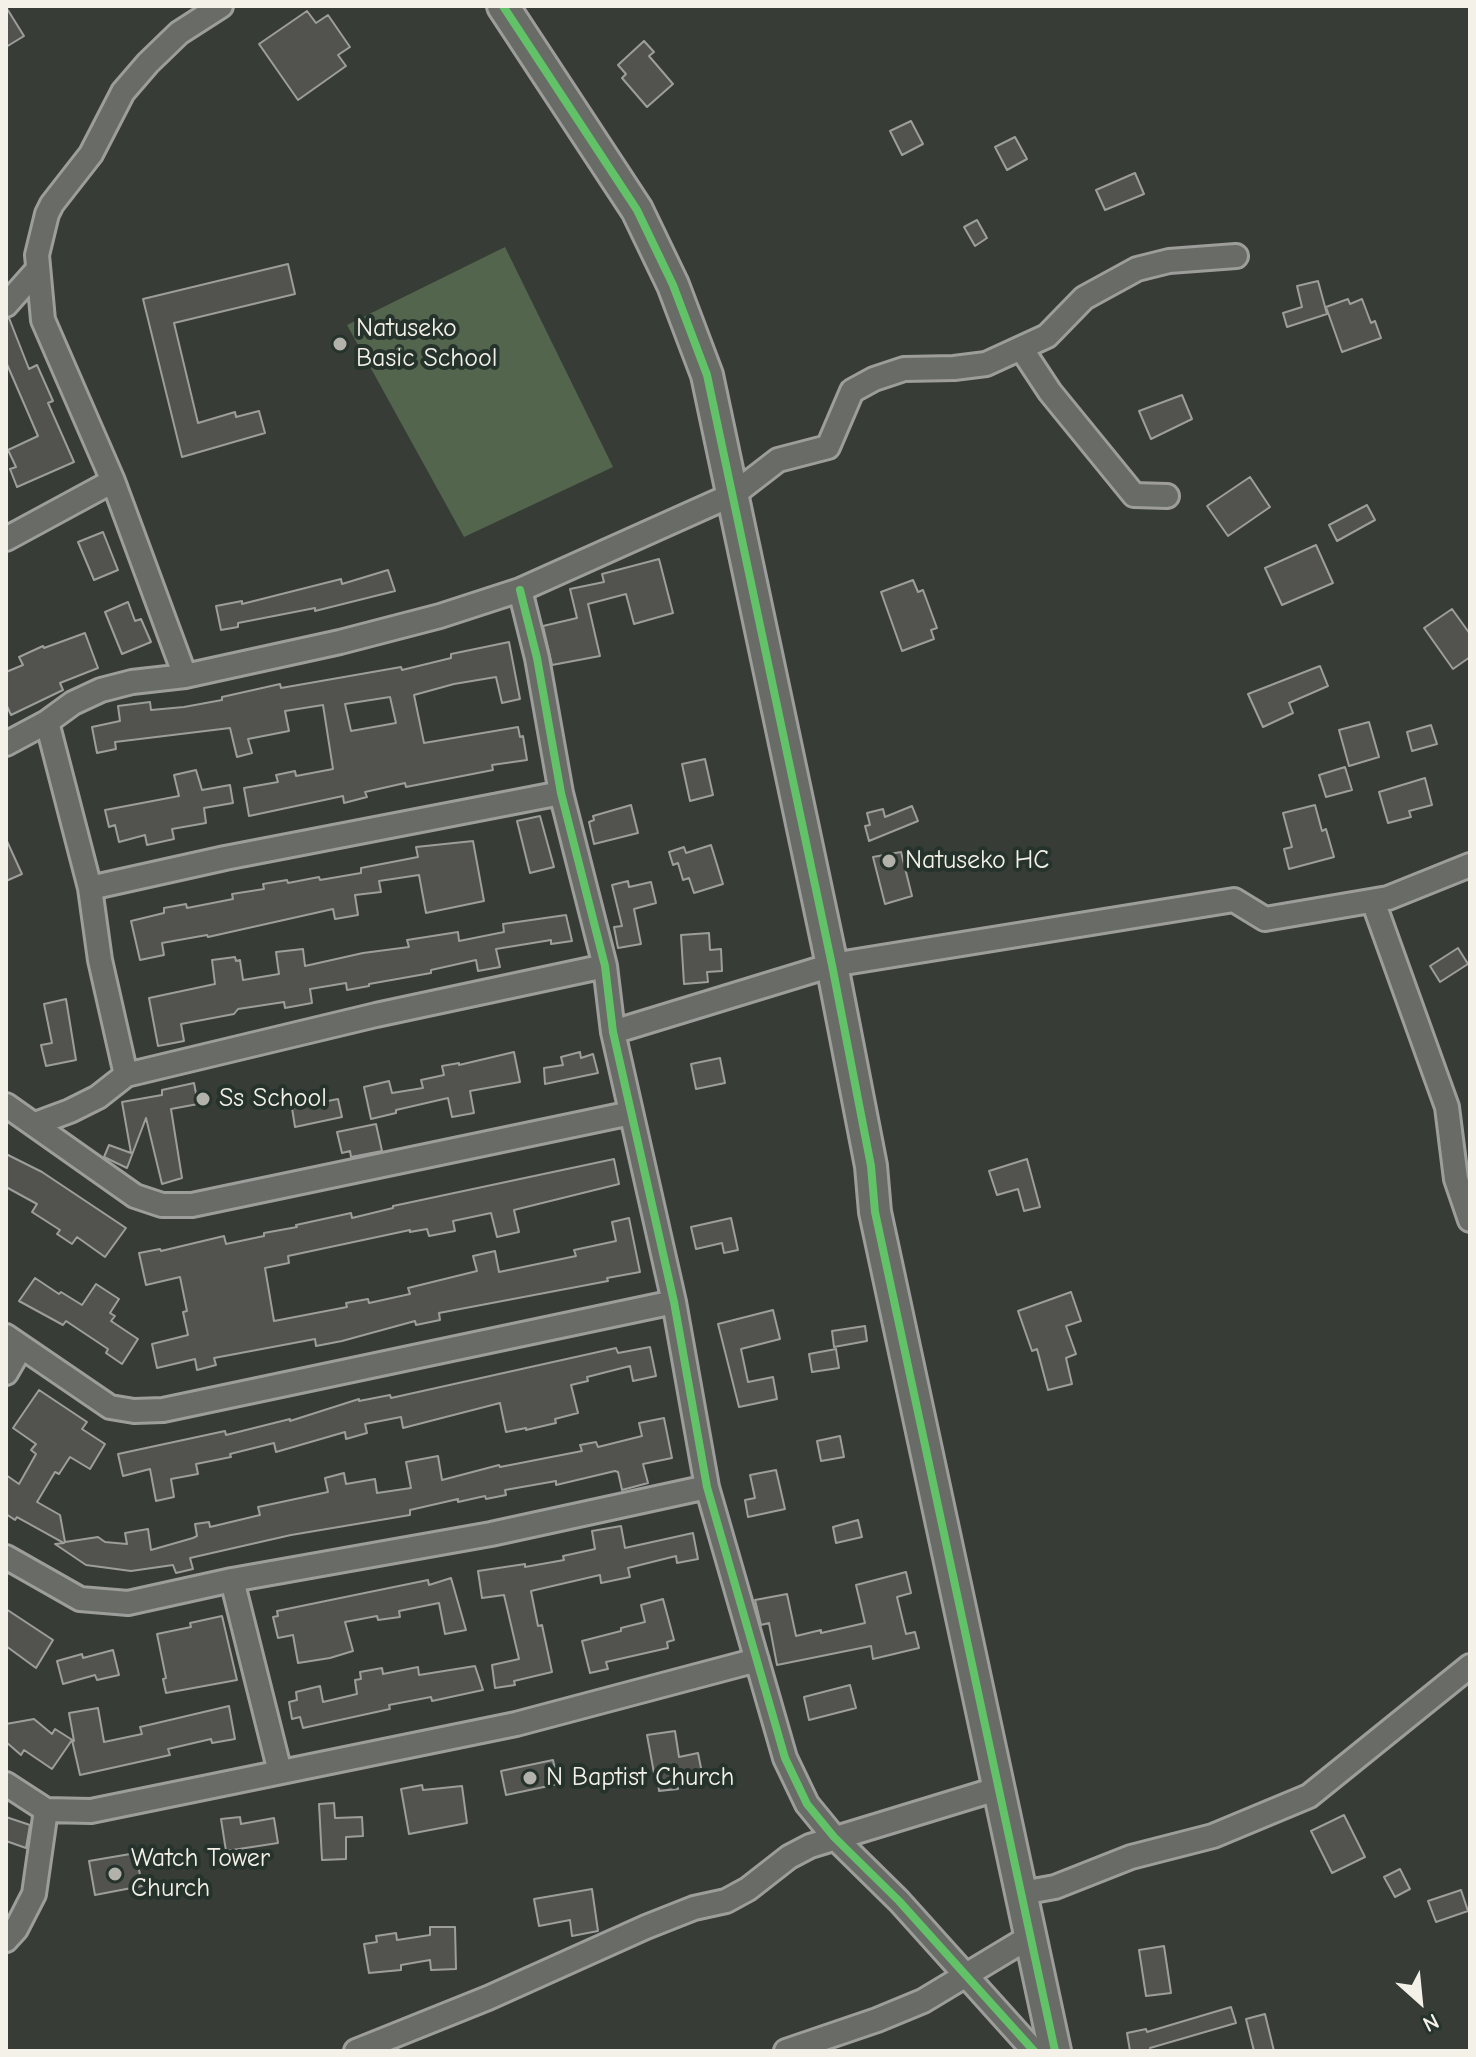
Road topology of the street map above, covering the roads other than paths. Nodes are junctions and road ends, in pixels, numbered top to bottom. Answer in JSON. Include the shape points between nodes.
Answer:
{"nodes":[{"id":1,"x":221,"y":6,"type":"edge"},
{"id":2,"x":503,"y":6,"type":"edge"},
{"id":3,"x":1236,"y":256,"type":"dead end"},
{"id":4,"x":38,"y":269,"type":"junction"},
{"id":5,"x":6,"y":307,"type":"edge"},
{"id":6,"x":43,"y":320,"type":"junction"},
{"id":7,"x":1021,"y":348,"type":"junction"},
{"id":8,"x":113,"y":481,"type":"junction"},
{"id":9,"x":734,"y":494,"type":"junction"},
{"id":10,"x":1167,"y":496,"type":"dead end"},
{"id":11,"x":6,"y":539,"type":"edge"},
{"id":12,"x":520,"y":590,"type":"junction"},
{"id":13,"x":185,"y":676,"type":"junction"},
{"id":14,"x":47,"y":722,"type":"junction"},
{"id":15,"x":6,"y":744,"type":"edge"},
{"id":16,"x":561,"y":793,"type":"junction"},
{"id":17,"x":1470,"y":865,"type":"edge"},
{"id":18,"x":90,"y":888,"type":"junction"},
{"id":19,"x":1373,"y":901,"type":"junction"},
{"id":20,"x":832,"y":965,"type":"junction"},
{"id":21,"x":605,"y":966,"type":"junction"},
{"id":22,"x":613,"y":1032,"type":"junction"},
{"id":23,"x":126,"y":1075,"type":"junction"},
{"id":24,"x":6,"y":1105,"type":"edge"},
{"id":25,"x":631,"y":1113,"type":"junction"},
{"id":26,"x":35,"y":1124,"type":"junction"},
{"id":27,"x":1470,"y":1220,"type":"edge"},
{"id":28,"x":674,"y":1302,"type":"junction"},
{"id":29,"x":14,"y":1341,"type":"edge"},
{"id":30,"x":6,"y":1373,"type":"edge"},
{"id":31,"x":707,"y":1487,"type":"junction"},
{"id":32,"x":6,"y":1557,"type":"edge"},
{"id":33,"x":232,"y":1580,"type":"junction"},
{"id":34,"x":757,"y":1660,"type":"junction"},
{"id":35,"x":1470,"y":1666,"type":"edge"},
{"id":36,"x":280,"y":1772,"type":"junction"},
{"id":37,"x":6,"y":1784,"type":"edge"},
{"id":38,"x":1000,"y":1788,"type":"junction"},
{"id":39,"x":46,"y":1810,"type":"junction"},
{"id":40,"x":834,"y":1837,"type":"junction"},
{"id":41,"x":1022,"y":1893,"type":"junction"},
{"id":42,"x":1031,"y":1936,"type":"junction"},
{"id":43,"x":6,"y":1940,"type":"edge"},
{"id":44,"x":967,"y":1974,"type":"junction"},
{"id":45,"x":356,"y":2051,"type":"edge"},
{"id":46,"x":786,"y":2051,"type":"edge"},
{"id":47,"x":1034,"y":2051,"type":"edge"},
{"id":48,"x":1055,"y":2051,"type":"edge"}],
"edges":[{"from":1,"to":4,"type":"street","via":[[179,33],[123,92],[91,154],[47,214]]},
{"from":2,"to":9,"type":"street","via":[[637,210],[673,285],[707,375]]},
{"from":3,"to":7,"type":"street","via":[[1137,269],[1084,298],[1047,336]]},
{"from":4,"to":5,"type":"street"},
{"from":4,"to":6,"type":"street"},
{"from":5,"to":6,"type":"street","via":[[20,305]]},
{"from":6,"to":8,"type":"street"},
{"from":7,"to":9,"type":"street","via":[[986,364],[904,369],[874,379],[852,391],[828,447],[778,460]]},
{"from":7,"to":10,"type":"street","via":[[1134,495]]},
{"from":8,"to":11,"type":"street"},
{"from":8,"to":13,"type":"street"},
{"from":9,"to":12,"type":"street"},
{"from":9,"to":20,"type":"street"},
{"from":12,"to":13,"type":"street","via":[[340,642]]},
{"from":12,"to":16,"type":"street"},
{"from":13,"to":14,"type":"street","via":[[101,690]]},
{"from":14,"to":15,"type":"street"},
{"from":14,"to":18,"type":"street"},
{"from":16,"to":18,"type":"street"},
{"from":16,"to":21,"type":"street"},
{"from":17,"to":19,"type":"street"},
{"from":18,"to":23,"type":"street","via":[[105,990]]},
{"from":19,"to":20,"type":"street","via":[[1265,919],[1234,900]]},
{"from":19,"to":27,"type":"street","via":[[1447,1107],[1456,1179]]},
{"from":20,"to":22,"type":"street"},
{"from":20,"to":38,"type":"street","via":[[875,1212]]},
{"from":21,"to":22,"type":"street"},
{"from":21,"to":23,"type":"street"},
{"from":22,"to":25,"type":"street"},
{"from":23,"to":26,"type":"street","via":[[98,1097]]},
{"from":24,"to":26,"type":"street"},
{"from":25,"to":26,"type":"street","via":[[192,1205],[162,1205],[135,1196]]},
{"from":25,"to":28,"type":"street"},
{"from":28,"to":29,"type":"street","via":[[163,1410],[110,1407]]},
{"from":28,"to":31,"type":"street"},
{"from":29,"to":30,"type":"street"},
{"from":31,"to":33,"type":"street","via":[[491,1534]]},
{"from":31,"to":34,"type":"street"},
{"from":32,"to":33,"type":"street","via":[[80,1599],[128,1603]]},
{"from":33,"to":36,"type":"street"},
{"from":34,"to":36,"type":"street","via":[[516,1724]]},
{"from":34,"to":40,"type":"street","via":[[785,1758],[807,1804]]},
{"from":35,"to":41,"type":"street","via":[[1309,1796],[1213,1836]]},
{"from":36,"to":39,"type":"street","via":[[91,1811]]},
{"from":37,"to":39,"type":"street"},
{"from":38,"to":40,"type":"street"},
{"from":38,"to":41,"type":"street"},
{"from":39,"to":43,"type":"street","via":[[34,1894]]},
{"from":40,"to":44,"type":"street"},
{"from":40,"to":45,"type":"street","via":[[789,1857],[726,1901],[646,1927]]},
{"from":41,"to":42,"type":"street"},
{"from":42,"to":44,"type":"street"},
{"from":42,"to":48,"type":"street"},
{"from":44,"to":46,"type":"street","via":[[923,2001]]},
{"from":44,"to":47,"type":"street"}]}
